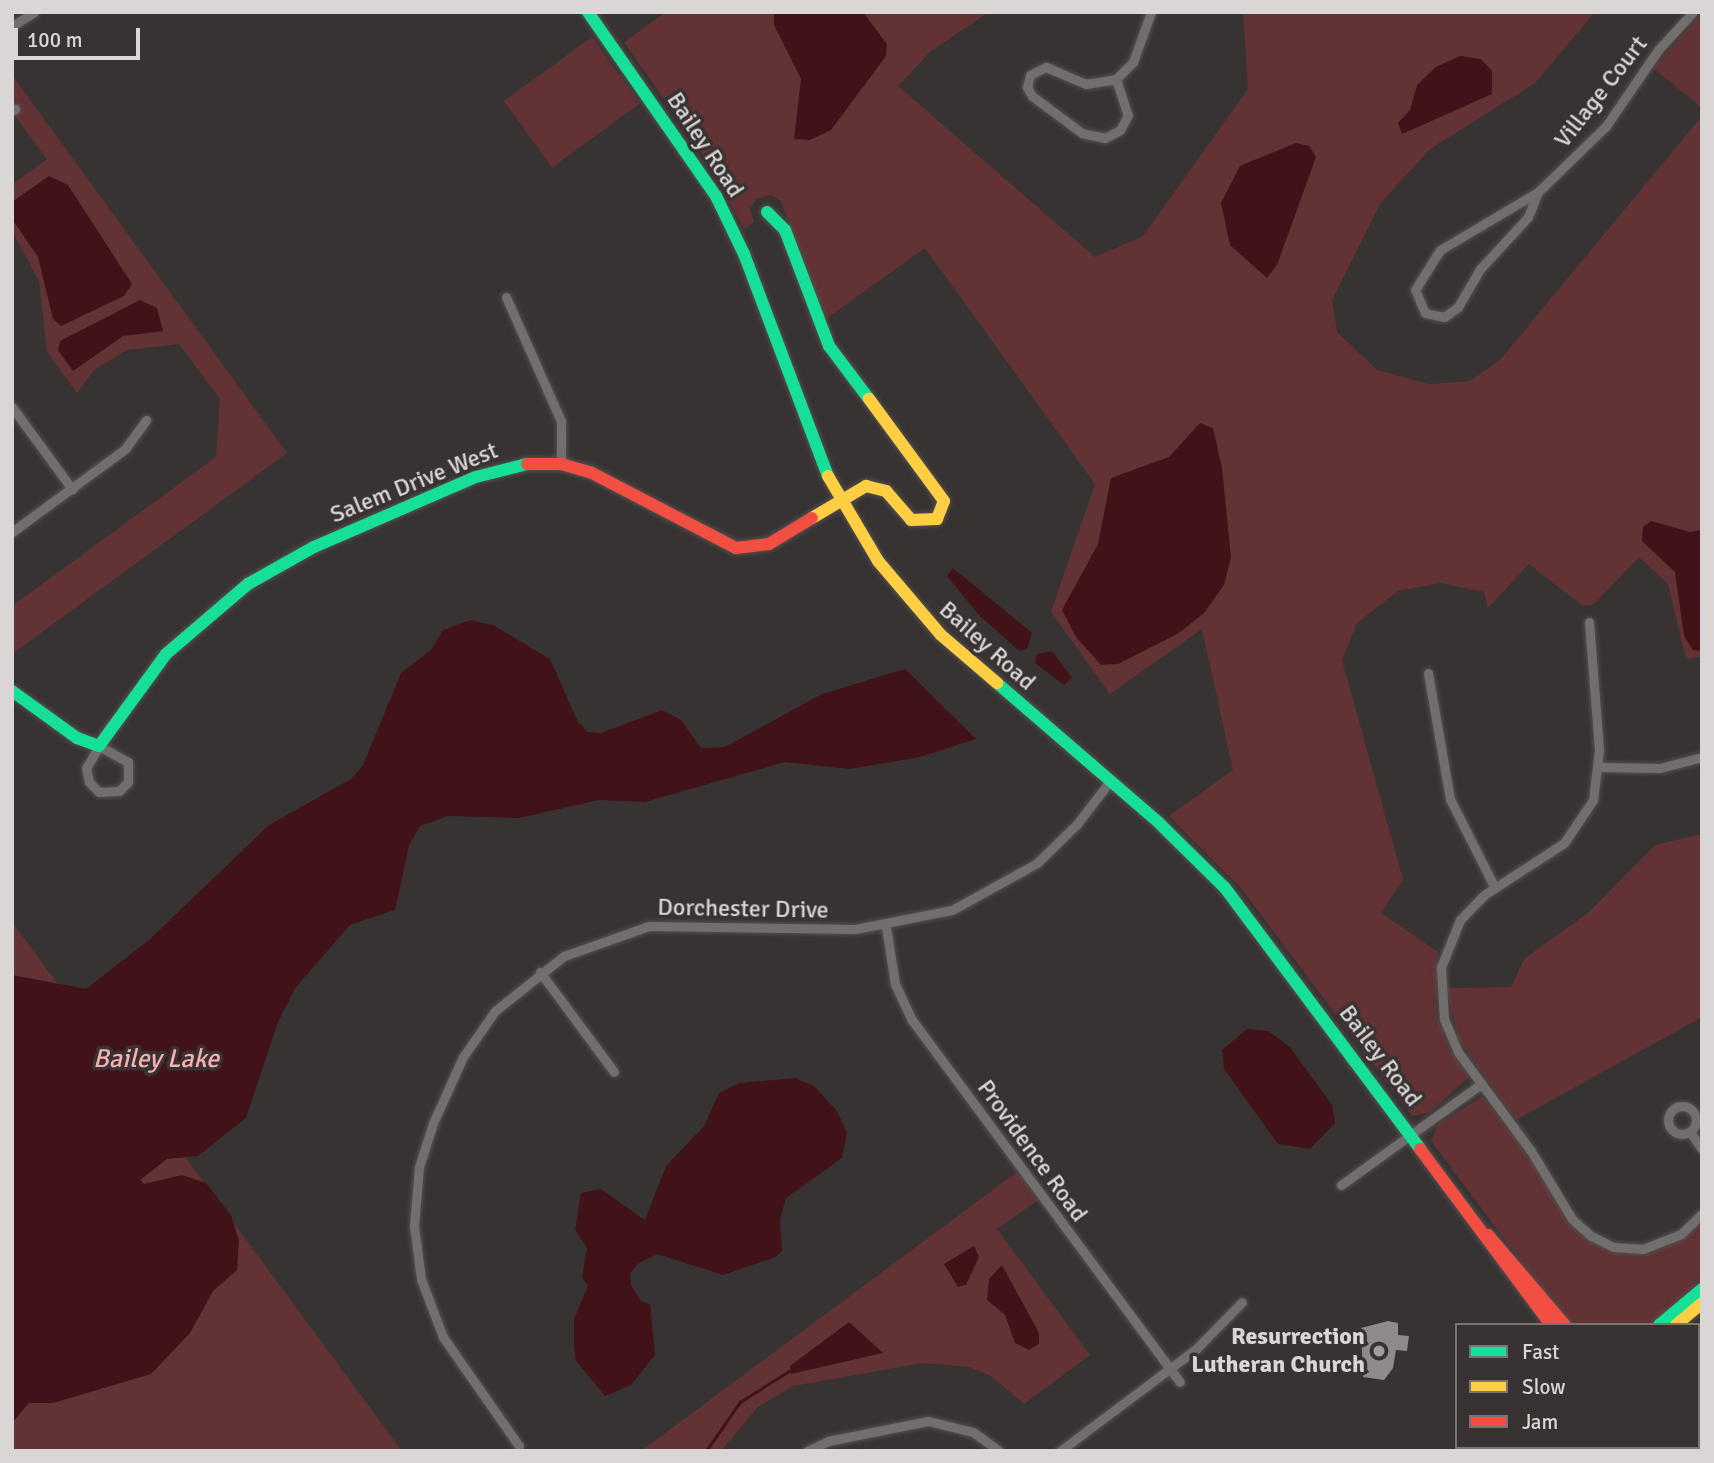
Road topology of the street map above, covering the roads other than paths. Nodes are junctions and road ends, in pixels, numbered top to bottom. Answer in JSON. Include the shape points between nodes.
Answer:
{"nodes":[{"id":1,"x":34,"y":12,"type":"edge"},
{"id":2,"x":588,"y":12,"type":"edge"},
{"id":3,"x":1151,"y":12,"type":"edge"},
{"id":4,"x":1693,"y":12,"type":"edge"},
{"id":5,"x":12,"y":26,"type":"edge"},
{"id":6,"x":1116,"y":79,"type":"junction"},
{"id":7,"x":1538,"y":192,"type":"junction"},
{"id":8,"x":767,"y":212,"type":"dead end"},
{"id":9,"x":506,"y":297,"type":"dead end"},
{"id":10,"x":12,"y":407,"type":"edge"},
{"id":11,"x":146,"y":420,"type":"dead end"},
{"id":12,"x":561,"y":464,"type":"junction"},
{"id":13,"x":72,"y":489,"type":"junction"},
{"id":14,"x":839,"y":498,"type":"junction"},
{"id":15,"x":942,"y":515,"type":"joint"},
{"id":16,"x":12,"y":533,"type":"edge"},
{"id":17,"x":1589,"y":622,"type":"dead end"},
{"id":18,"x":1428,"y":673,"type":"dead end"},
{"id":19,"x":12,"y":691,"type":"edge"},
{"id":20,"x":99,"y":746,"type":"junction"},
{"id":21,"x":1702,"y":757,"type":"edge"},
{"id":22,"x":1599,"y":767,"type":"junction"},
{"id":23,"x":1110,"y":781,"type":"junction"},
{"id":24,"x":1495,"y":888,"type":"junction"},
{"id":25,"x":886,"y":927,"type":"junction"},
{"id":26,"x":540,"y":972,"type":"junction"},
{"id":27,"x":614,"y":1072,"type":"dead end"},
{"id":28,"x":1481,"y":1084,"type":"junction"},
{"id":29,"x":1690,"y":1132,"type":"dead end"},
{"id":30,"x":1413,"y":1135,"type":"junction"},
{"id":31,"x":1702,"y":1149,"type":"edge"},
{"id":32,"x":1341,"y":1185,"type":"dead end"},
{"id":33,"x":1702,"y":1214,"type":"edge"},
{"id":34,"x":1480,"y":1227,"type":"junction"},
{"id":35,"x":1702,"y":1289,"type":"edge"},
{"id":36,"x":1242,"y":1302,"type":"dead end"},
{"id":37,"x":1702,"y":1303,"type":"edge"},
{"id":38,"x":1549,"y":1323,"type":"edge"},
{"id":39,"x":1563,"y":1323,"type":"edge"},
{"id":40,"x":1662,"y":1323,"type":"edge"},
{"id":41,"x":1678,"y":1323,"type":"edge"},
{"id":42,"x":1170,"y":1368,"type":"junction"},
{"id":43,"x":1180,"y":1382,"type":"dead end"},
{"id":44,"x":519,"y":1446,"type":"dead end"},
{"id":45,"x":807,"y":1451,"type":"edge"},
{"id":46,"x":999,"y":1451,"type":"edge"},
{"id":47,"x":1059,"y":1451,"type":"edge"}],
"edges":[{"from":1,"to":5,"type":"street"},
{"from":2,"to":14,"type":"main road","name":"Bailey Road","via":[[719,203]]},
{"from":3,"to":6,"type":"street","via":[[1133,62]]},
{"from":4,"to":7,"type":"street","name":"Village Court","via":[[1658,50],[1605,126]]},
{"from":6,"to":6,"type":"street","via":[[1086,84],[1046,66],[1030,75],[1027,87],[1032,96],[1082,133],[1105,138],[1120,130],[1128,115]]},
{"from":7,"to":7,"type":"street","name":"Village Court","via":[[1440,250],[1415,290],[1425,313],[1444,317],[1458,307],[1480,269],[1528,217]]},
{"from":8,"to":15,"type":"main road","name":"Bailey Road","via":[[786,234],[826,341],[942,498]]},
{"from":9,"to":12,"type":"street","via":[[557,410]]},
{"from":10,"to":13,"type":"street"},
{"from":11,"to":13,"type":"street","via":[[125,449]]},
{"from":12,"to":14,"type":"main road","name":"Salem Drive West","via":[[592,473],[736,548],[769,544]]},
{"from":12,"to":20,"type":"main road","name":"Salem Drive West","via":[[520,464],[491,471],[269,570],[218,605],[166,654]]},
{"from":13,"to":16,"type":"street"},
{"from":14,"to":15,"type":"main road","name":"Salem Drive West","via":[[858,488],[877,486],[911,520],[928,522]]},
{"from":14,"to":23,"type":"main road","name":"Bailey Road","via":[[878,561],[925,619]]},
{"from":17,"to":22,"type":"street"},
{"from":18,"to":24,"type":"street","via":[[1450,799]]},
{"from":19,"to":20,"type":"main road","via":[[77,738]]},
{"from":20,"to":20,"type":"street","name":"Salem Drive West","via":[[86,775],[93,788],[112,793],[128,782],[130,769],[119,752]]},
{"from":21,"to":22,"type":"street","via":[[1660,768]]},
{"from":22,"to":24,"type":"street","via":[[1593,800],[1576,831]]},
{"from":23,"to":25,"type":"street","name":"Dorchester Drive","via":[[1062,840],[1013,879],[952,910]]},
{"from":23,"to":30,"type":"main road","name":"Bailey Road","via":[[1225,888]]},
{"from":24,"to":28,"type":"street","via":[[1457,926],[1440,974],[1450,1038]]},
{"from":25,"to":26,"type":"street","name":"Dorchester Drive","via":[[656,925],[588,944]]},
{"from":25,"to":42,"type":"street","name":"Providence Road","via":[[895,984],[912,1020]]},
{"from":26,"to":27,"type":"street"},
{"from":26,"to":44,"type":"street","name":"Dorchester Drive","via":[[495,1012],[455,1073],[423,1152],[414,1226],[421,1279],[443,1337]]},
{"from":28,"to":30,"type":"street"},
{"from":28,"to":33,"type":"street","via":[[1572,1219],[1591,1236],[1614,1247],[1643,1249],[1670,1240]]},
{"from":29,"to":31,"type":"street"},
{"from":30,"to":32,"type":"street"},
{"from":30,"to":34,"type":"main road","name":"Bailey Road"},
{"from":34,"to":38,"type":"main road","name":"Bailey Road","via":[[1495,1256]]},
{"from":34,"to":39,"type":"main road","name":"Bailey Road"},
{"from":35,"to":40,"type":"main road"},
{"from":36,"to":42,"type":"street"},
{"from":37,"to":41,"type":"main road"},
{"from":42,"to":43,"type":"street","name":"Providence Road"},
{"from":42,"to":47,"type":"street"},
{"from":45,"to":46,"type":"street","via":[[828,1441],[928,1421],[962,1428]]}]}
